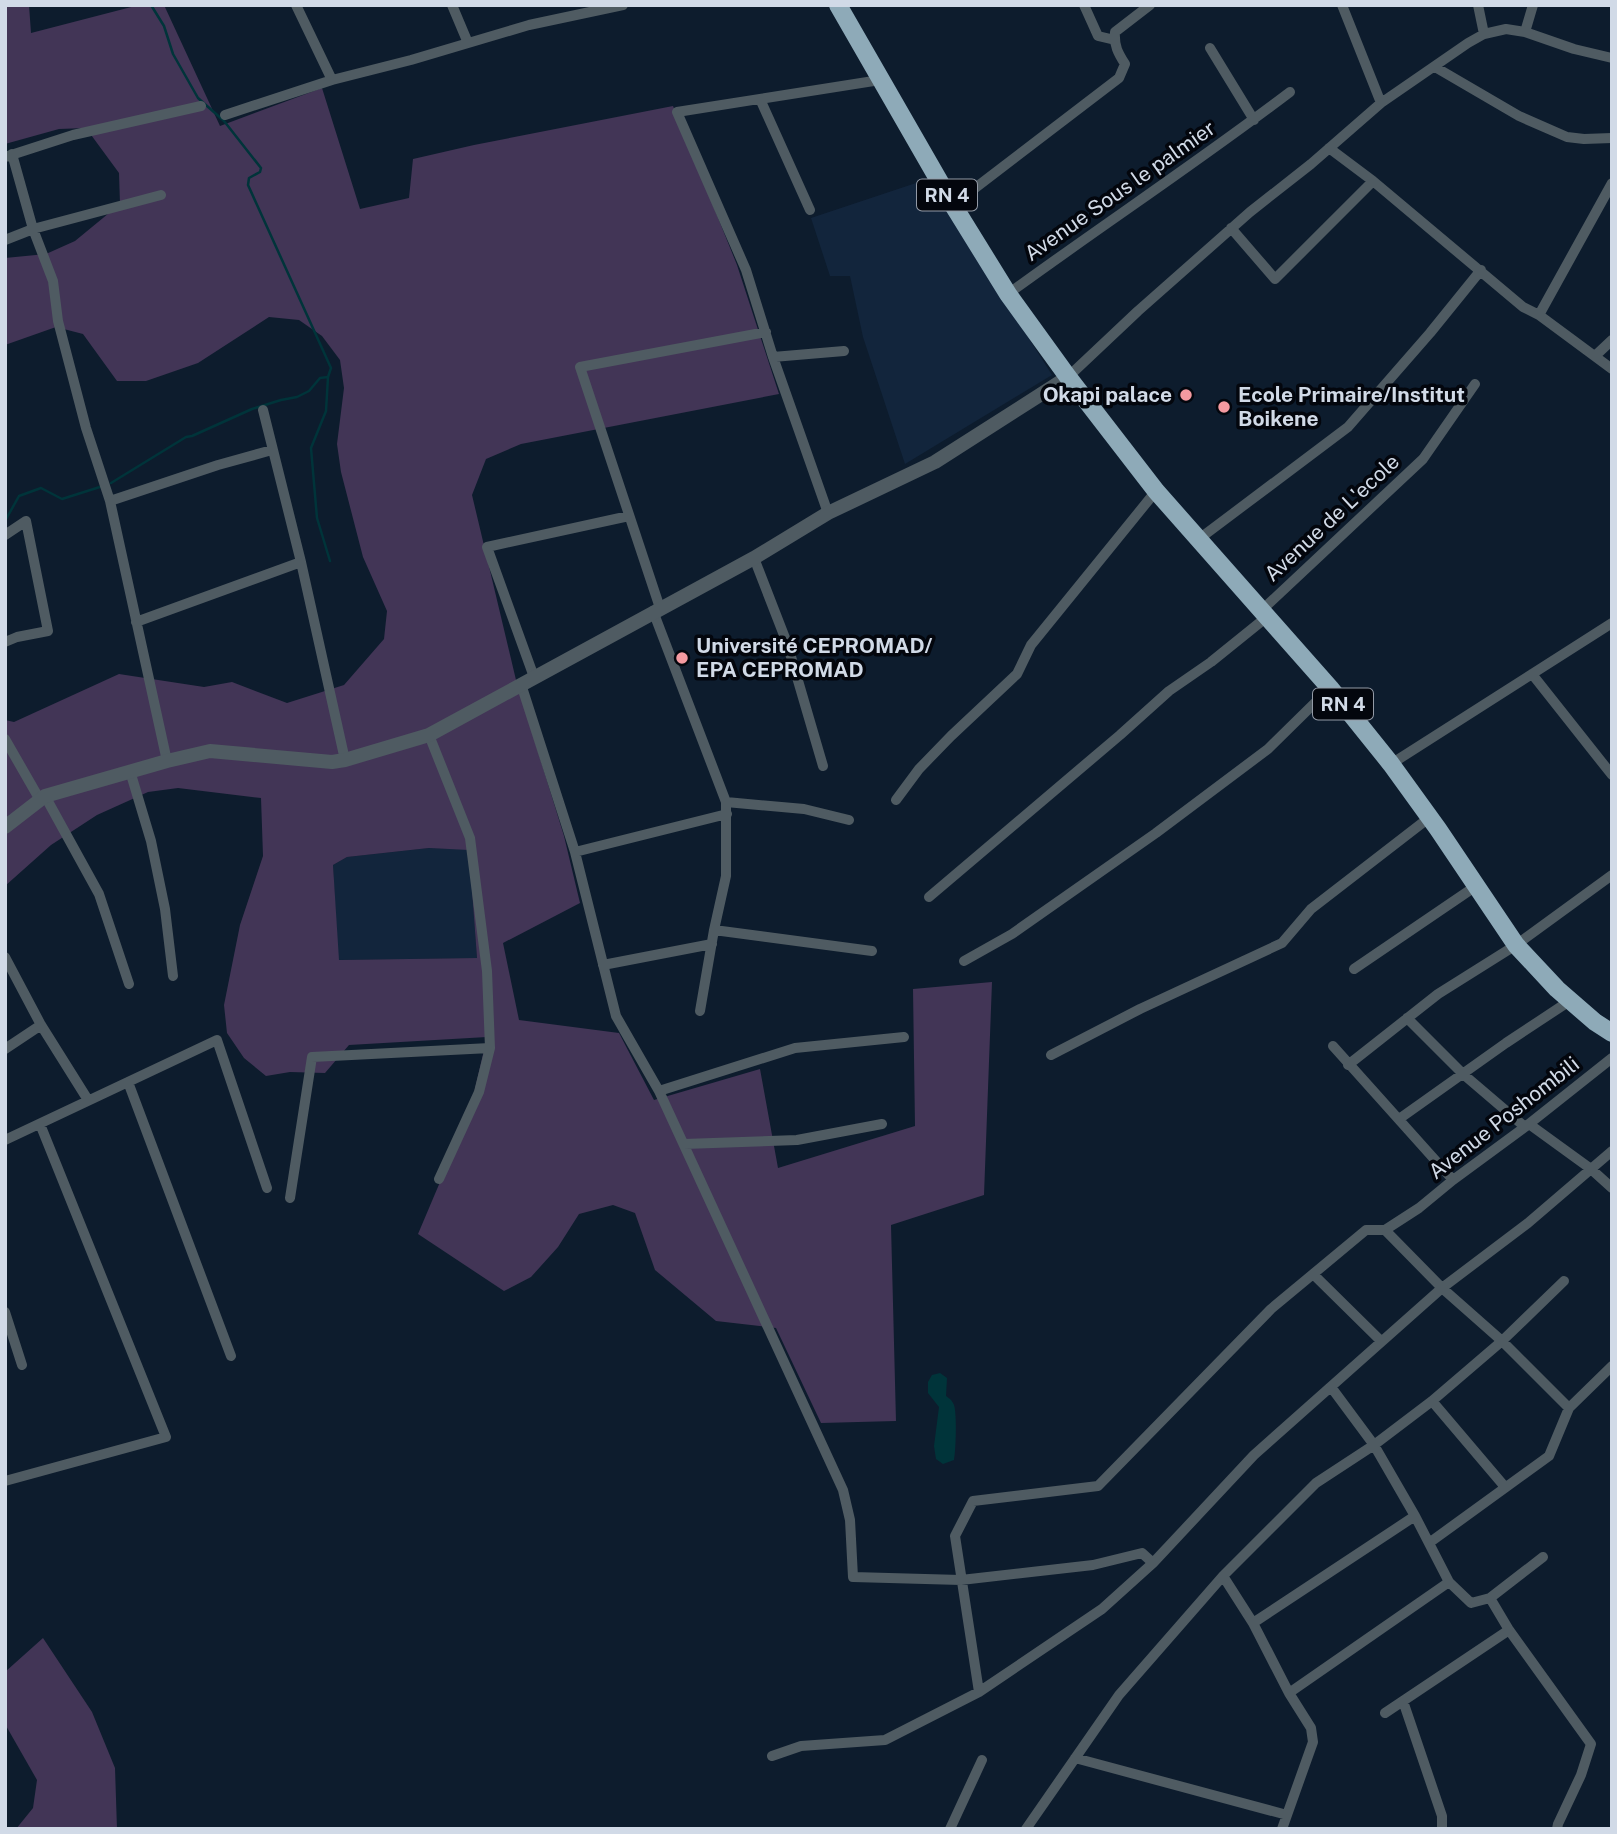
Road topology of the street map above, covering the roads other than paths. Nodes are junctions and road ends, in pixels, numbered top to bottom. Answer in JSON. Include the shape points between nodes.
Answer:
{"nodes":[{"id":1,"x":296,"y":5,"type":"edge"},
{"id":2,"x":452,"y":5,"type":"edge"},
{"id":3,"x":623,"y":5,"type":"edge"},
{"id":4,"x":838,"y":5,"type":"edge"},
{"id":5,"x":1084,"y":5,"type":"edge"},
{"id":6,"x":1150,"y":5,"type":"edge"},
{"id":7,"x":1342,"y":5,"type":"edge"},
{"id":8,"x":1478,"y":5,"type":"edge"},
{"id":9,"x":1533,"y":5,"type":"edge"},
{"id":10,"x":1525,"y":32,"type":"junction"},
{"id":11,"x":1484,"y":34,"type":"junction"},
{"id":12,"x":1115,"y":40,"type":"junction"},
{"id":13,"x":468,"y":43,"type":"junction"},
{"id":14,"x":1210,"y":48,"type":"dead end"},
{"id":15,"x":1612,"y":58,"type":"edge"},
{"id":16,"x":1435,"y":67,"type":"junction"},
{"id":17,"x":332,"y":80,"type":"junction"},
{"id":18,"x":880,"y":80,"type":"junction"},
{"id":19,"x":1290,"y":92,"type":"dead end"},
{"id":20,"x":760,"y":99,"type":"junction"},
{"id":21,"x":1381,"y":103,"type":"junction"},
{"id":22,"x":201,"y":106,"type":"dead end"},
{"id":23,"x":225,"y":115,"type":"dead end"},
{"id":24,"x":1254,"y":120,"type":"junction"},
{"id":25,"x":1612,"y":138,"type":"edge"},
{"id":26,"x":1329,"y":148,"type":"junction"},
{"id":27,"x":9,"y":156,"type":"edge"},
{"id":28,"x":1373,"y":181,"type":"junction"},
{"id":29,"x":1612,"y":183,"type":"edge"},
{"id":30,"x":161,"y":195,"type":"dead end"},
{"id":31,"x":953,"y":205,"type":"junction"},
{"id":32,"x":810,"y":210,"type":"dead end"},
{"id":33,"x":1231,"y":228,"type":"junction"},
{"id":34,"x":33,"y":229,"type":"junction"},
{"id":35,"x":5,"y":240,"type":"edge"},
{"id":36,"x":1481,"y":270,"type":"junction"},
{"id":37,"x":1008,"y":295,"type":"junction"},
{"id":38,"x":1539,"y":315,"type":"junction"},
{"id":39,"x":766,"y":332,"type":"junction"},
{"id":40,"x":1612,"y":340,"type":"edge"},
{"id":41,"x":844,"y":351,"type":"dead end"},
{"id":42,"x":1595,"y":356,"type":"junction"},
{"id":43,"x":773,"y":357,"type":"junction"},
{"id":44,"x":1612,"y":369,"type":"edge"},
{"id":45,"x":1068,"y":377,"type":"junction"},
{"id":46,"x":1475,"y":384,"type":"dead end"},
{"id":47,"x":262,"y":410,"type":"dead end"},
{"id":48,"x":272,"y":450,"type":"junction"},
{"id":49,"x":1156,"y":491,"type":"junction"},
{"id":50,"x":110,"y":501,"type":"junction"},
{"id":51,"x":828,"y":513,"type":"junction"},
{"id":52,"x":629,"y":516,"type":"junction"},
{"id":53,"x":5,"y":535,"type":"edge"},
{"id":54,"x":1199,"y":539,"type":"junction"},
{"id":55,"x":754,"y":558,"type":"junction"},
{"id":56,"x":301,"y":562,"type":"junction"},
{"id":57,"x":657,"y":610,"type":"junction"},
{"id":58,"x":1265,"y":613,"type":"junction"},
{"id":59,"x":136,"y":622,"type":"junction"},
{"id":60,"x":1612,"y":623,"type":"edge"},
{"id":61,"x":5,"y":642,"type":"edge"},
{"id":62,"x":1532,"y":674,"type":"junction"},
{"id":63,"x":528,"y":681,"type":"junction"},
{"id":64,"x":1330,"y":688,"type":"junction"},
{"id":65,"x":429,"y":735,"type":"junction"},
{"id":66,"x":5,"y":739,"type":"edge"},
{"id":67,"x":345,"y":760,"type":"junction"},
{"id":68,"x":167,"y":761,"type":"junction"},
{"id":69,"x":1391,"y":764,"type":"junction"},
{"id":70,"x":823,"y":766,"type":"dead end"},
{"id":71,"x":130,"y":771,"type":"junction"},
{"id":72,"x":1612,"y":775,"type":"edge"},
{"id":73,"x":43,"y":798,"type":"junction"},
{"id":74,"x":896,"y":800,"type":"dead end"},
{"id":75,"x":726,"y":808,"type":"junction"},
{"id":76,"x":1430,"y":817,"type":"junction"},
{"id":77,"x":849,"y":820,"type":"dead end"},
{"id":78,"x":5,"y":827,"type":"edge"},
{"id":79,"x":575,"y":852,"type":"junction"},
{"id":80,"x":1612,"y":875,"type":"edge"},
{"id":81,"x":1476,"y":886,"type":"junction"},
{"id":82,"x":929,"y":897,"type":"dead end"},
{"id":83,"x":714,"y":930,"type":"junction"},
{"id":84,"x":712,"y":944,"type":"junction"},
{"id":85,"x":1516,"y":945,"type":"junction"},
{"id":86,"x":872,"y":951,"type":"dead end"},
{"id":87,"x":5,"y":957,"type":"edge"},
{"id":88,"x":964,"y":961,"type":"dead end"},
{"id":89,"x":603,"y":965,"type":"junction"},
{"id":90,"x":1354,"y":969,"type":"dead end"},
{"id":91,"x":173,"y":976,"type":"dead end"},
{"id":92,"x":129,"y":984,"type":"dead end"},
{"id":93,"x":1571,"y":1000,"type":"junction"},
{"id":94,"x":700,"y":1010,"type":"dead end"},
{"id":95,"x":1407,"y":1018,"type":"junction"},
{"id":96,"x":41,"y":1025,"type":"junction"},
{"id":97,"x":1612,"y":1032,"type":"edge"},
{"id":98,"x":904,"y":1037,"type":"dead end"},
{"id":99,"x":1333,"y":1046,"type":"dead end"},
{"id":100,"x":490,"y":1048,"type":"junction"},
{"id":101,"x":5,"y":1049,"type":"edge"},
{"id":102,"x":1051,"y":1055,"type":"dead end"},
{"id":103,"x":1612,"y":1058,"type":"edge"},
{"id":104,"x":1348,"y":1065,"type":"junction"},
{"id":105,"x":1463,"y":1074,"type":"junction"},
{"id":106,"x":128,"y":1082,"type":"junction"},
{"id":107,"x":659,"y":1091,"type":"junction"},
{"id":108,"x":88,"y":1100,"type":"junction"},
{"id":109,"x":1399,"y":1119,"type":"junction"},
{"id":110,"x":40,"y":1124,"type":"junction"},
{"id":111,"x":882,"y":1124,"type":"dead end"},
{"id":112,"x":1527,"y":1125,"type":"junction"},
{"id":113,"x":5,"y":1140,"type":"edge"},
{"id":114,"x":684,"y":1143,"type":"junction"},
{"id":115,"x":1612,"y":1151,"type":"edge"},
{"id":116,"x":1591,"y":1169,"type":"junction"},
{"id":117,"x":439,"y":1179,"type":"dead end"},
{"id":118,"x":1453,"y":1180,"type":"junction"},
{"id":119,"x":267,"y":1188,"type":"dead end"},
{"id":120,"x":1612,"y":1188,"type":"edge"},
{"id":121,"x":290,"y":1198,"type":"dead end"},
{"id":122,"x":1385,"y":1230,"type":"junction"},
{"id":123,"x":1313,"y":1274,"type":"junction"},
{"id":124,"x":1564,"y":1281,"type":"dead end"},
{"id":125,"x":1442,"y":1288,"type":"junction"},
{"id":126,"x":5,"y":1312,"type":"edge"},
{"id":127,"x":1502,"y":1340,"type":"junction"},
{"id":128,"x":1381,"y":1341,"type":"junction"},
{"id":129,"x":231,"y":1356,"type":"dead end"},
{"id":130,"x":22,"y":1365,"type":"dead end"},
{"id":131,"x":1612,"y":1366,"type":"edge"},
{"id":132,"x":1331,"y":1387,"type":"junction"},
{"id":133,"x":1432,"y":1401,"type":"junction"},
{"id":134,"x":1569,"y":1408,"type":"junction"},
{"id":135,"x":1374,"y":1445,"type":"junction"},
{"id":136,"x":5,"y":1481,"type":"edge"},
{"id":137,"x":1505,"y":1488,"type":"junction"},
{"id":138,"x":1415,"y":1516,"type":"junction"},
{"id":139,"x":1429,"y":1543,"type":"junction"},
{"id":140,"x":1543,"y":1557,"type":"dead end"},
{"id":141,"x":1153,"y":1563,"type":"junction"},
{"id":142,"x":1223,"y":1576,"type":"junction"},
{"id":143,"x":961,"y":1580,"type":"junction"},
{"id":144,"x":1449,"y":1583,"type":"junction"},
{"id":145,"x":1490,"y":1598,"type":"junction"},
{"id":146,"x":1253,"y":1623,"type":"junction"},
{"id":147,"x":1509,"y":1630,"type":"junction"},
{"id":148,"x":979,"y":1692,"type":"junction"},
{"id":149,"x":1289,"y":1693,"type":"junction"},
{"id":150,"x":1403,"y":1701,"type":"junction"},
{"id":151,"x":1385,"y":1713,"type":"dead end"},
{"id":152,"x":772,"y":1756,"type":"dead end"},
{"id":153,"x":1075,"y":1758,"type":"junction"},
{"id":154,"x":982,"y":1760,"type":"dead end"},
{"id":155,"x":1287,"y":1815,"type":"junction"},
{"id":156,"x":950,"y":1829,"type":"edge"},
{"id":157,"x":1026,"y":1829,"type":"edge"},
{"id":158,"x":1282,"y":1829,"type":"edge"},
{"id":159,"x":1443,"y":1829,"type":"edge"},
{"id":160,"x":1558,"y":1829,"type":"edge"}],
"edges":[{"from":1,"to":17,"type":"street"},
{"from":2,"to":13,"type":"street"},
{"from":3,"to":13,"type":"street"},
{"from":4,"to":18,"type":"highway","number":"RN 4"},
{"from":5,"to":12,"type":"street","via":[[1098,36]]},
{"from":6,"to":12,"type":"street","via":[[1115,32]]},
{"from":7,"to":21,"type":"street"},
{"from":8,"to":11,"type":"street"},
{"from":9,"to":10,"type":"street"},
{"from":10,"to":11,"type":"street","via":[[1506,29]]},
{"from":10,"to":15,"type":"street"},
{"from":11,"to":16,"type":"street"},
{"from":12,"to":31,"type":"street","via":[[1125,64],[1119,78]]},
{"from":13,"to":17,"type":"street"},
{"from":14,"to":24,"type":"street"},
{"from":16,"to":21,"type":"street"},
{"from":16,"to":25,"type":"street","via":[[1519,116],[1567,137]]},
{"from":17,"to":23,"type":"street"},
{"from":18,"to":20,"type":"street"},
{"from":18,"to":31,"type":"highway","number":"RN 4"},
{"from":19,"to":24,"type":"street","name":"Avenue Sous le palmier"},
{"from":20,"to":32,"type":"street"},
{"from":20,"to":39,"type":"street","via":[[677,112],[746,270]]},
{"from":21,"to":26,"type":"street"},
{"from":22,"to":27,"type":"street","via":[[74,135]]},
{"from":24,"to":37,"type":"street","name":"Avenue Sous le palmier"},
{"from":26,"to":28,"type":"street"},
{"from":26,"to":33,"type":"street"},
{"from":27,"to":34,"type":"street"},
{"from":28,"to":33,"type":"street","via":[[1275,279]]},
{"from":28,"to":36,"type":"street"},
{"from":29,"to":38,"type":"street"},
{"from":30,"to":34,"type":"street"},
{"from":31,"to":37,"type":"highway","number":"RN 4"},
{"from":33,"to":45,"type":"street"},
{"from":34,"to":35,"type":"street"},
{"from":34,"to":50,"type":"street","via":[[53,281],[58,321]]},
{"from":36,"to":38,"type":"street"},
{"from":36,"to":54,"type":"street","via":[[1348,427]]},
{"from":37,"to":45,"type":"highway","number":"RN 4"},
{"from":38,"to":42,"type":"street"},
{"from":39,"to":43,"type":"street"},
{"from":39,"to":52,"type":"street","via":[[580,366]]},
{"from":40,"to":42,"type":"street"},
{"from":41,"to":43,"type":"street"},
{"from":42,"to":44,"type":"street"},
{"from":43,"to":51,"type":"street"},
{"from":45,"to":49,"type":"highway","number":"RN 4"},
{"from":45,"to":51,"type":"street","via":[[935,462]]},
{"from":46,"to":58,"type":"street","name":"Avenue de L'ecole","via":[[1423,459]]},
{"from":47,"to":48,"type":"street"},
{"from":48,"to":50,"type":"street"},
{"from":48,"to":56,"type":"street"},
{"from":49,"to":54,"type":"highway","number":"RN 4"},
{"from":49,"to":74,"type":"street","via":[[1031,645],[1017,674],[919,769]]},
{"from":50,"to":59,"type":"street"},
{"from":51,"to":55,"type":"street"},
{"from":52,"to":57,"type":"street"},
{"from":52,"to":63,"type":"street","via":[[486,547]]},
{"from":53,"to":61,"type":"street","via":[[26,521],[48,631]]},
{"from":54,"to":58,"type":"highway","number":"RN 4"},
{"from":55,"to":57,"type":"street"},
{"from":55,"to":70,"type":"street","via":[[787,643]]},
{"from":56,"to":59,"type":"street"},
{"from":56,"to":67,"type":"street"},
{"from":57,"to":63,"type":"street"},
{"from":57,"to":75,"type":"street"},
{"from":58,"to":64,"type":"highway","number":"RN 4"},
{"from":58,"to":82,"type":"street","name":"Avenue de L'ecole"},
{"from":59,"to":68,"type":"street"},
{"from":60,"to":62,"type":"street"},
{"from":62,"to":69,"type":"street"},
{"from":62,"to":72,"type":"street"},
{"from":63,"to":65,"type":"street"},
{"from":63,"to":79,"type":"street"},
{"from":64,"to":69,"type":"highway","number":"RN 4"},
{"from":64,"to":88,"type":"street","via":[[1268,749],[1190,808],[1012,934]]},
{"from":65,"to":67,"type":"street"},
{"from":65,"to":100,"type":"street","via":[[470,838]]},
{"from":66,"to":73,"type":"street"},
{"from":67,"to":68,"type":"street","via":[[210,751]]},
{"from":68,"to":71,"type":"street"},
{"from":69,"to":76,"type":"highway","number":"RN 4"},
{"from":71,"to":73,"type":"street"},
{"from":71,"to":91,"type":"street","via":[[151,841]]},
{"from":73,"to":78,"type":"street"},
{"from":73,"to":92,"type":"street","via":[[99,894]]},
{"from":75,"to":77,"type":"street","via":[[804,809]]},
{"from":75,"to":79,"type":"street"},
{"from":75,"to":83,"type":"street","via":[[726,876]]},
{"from":76,"to":81,"type":"highway","number":"RN 4"},
{"from":76,"to":102,"type":"street","via":[[1311,909],[1282,943]]},
{"from":79,"to":89,"type":"street"},
{"from":80,"to":85,"type":"street"},
{"from":81,"to":85,"type":"highway","number":"RN 4"},
{"from":81,"to":90,"type":"street"},
{"from":83,"to":84,"type":"street"},
{"from":83,"to":86,"type":"street"},
{"from":84,"to":89,"type":"street"},
{"from":84,"to":94,"type":"street"},
{"from":85,"to":93,"type":"highway","number":"RN 4"},
{"from":85,"to":95,"type":"street"},
{"from":87,"to":96,"type":"street"},
{"from":89,"to":107,"type":"street","via":[[616,1016]]},
{"from":93,"to":97,"type":"highway","number":"RN 4"},
{"from":93,"to":105,"type":"street"},
{"from":95,"to":104,"type":"street"},
{"from":95,"to":105,"type":"street"},
{"from":96,"to":101,"type":"street"},
{"from":96,"to":108,"type":"street"},
{"from":98,"to":107,"type":"street","via":[[795,1048]]},
{"from":99,"to":104,"type":"street"},
{"from":100,"to":117,"type":"street","via":[[479,1092]]},
{"from":100,"to":121,"type":"street","via":[[312,1057]]},
{"from":103,"to":112,"type":"street","name":"Avenue Poshombili"},
{"from":104,"to":109,"type":"street"},
{"from":105,"to":109,"type":"street"},
{"from":105,"to":112,"type":"street"},
{"from":106,"to":108,"type":"street"},
{"from":106,"to":119,"type":"street","via":[[217,1040]]},
{"from":106,"to":129,"type":"street"},
{"from":107,"to":114,"type":"street"},
{"from":108,"to":110,"type":"street"},
{"from":109,"to":118,"type":"street"},
{"from":110,"to":113,"type":"street"},
{"from":110,"to":136,"type":"street","via":[[166,1437]]},
{"from":111,"to":114,"type":"street","via":[[797,1140]]},
{"from":112,"to":116,"type":"street"},
{"from":112,"to":118,"type":"street","name":"Avenue Poshombili"},
{"from":114,"to":143,"type":"street","via":[[843,1490],[850,1520],[853,1577]]},
{"from":115,"to":116,"type":"street"},
{"from":116,"to":120,"type":"street"},
{"from":116,"to":125,"type":"street"},
{"from":118,"to":122,"type":"street","name":"Avenue Poshombili"},
{"from":122,"to":123,"type":"street","name":"Avenue Poshombili","via":[[1366,1230]]},
{"from":122,"to":125,"type":"street"},
{"from":123,"to":128,"type":"street"},
{"from":123,"to":143,"type":"street","name":"Avenue Poshombili","via":[[1271,1309],[1098,1486],[972,1501],[955,1536]]},
{"from":124,"to":127,"type":"street"},
{"from":125,"to":127,"type":"street"},
{"from":125,"to":128,"type":"street"},
{"from":126,"to":130,"type":"street"},
{"from":127,"to":133,"type":"street"},
{"from":127,"to":134,"type":"street"},
{"from":128,"to":132,"type":"street"},
{"from":131,"to":134,"type":"street"},
{"from":132,"to":135,"type":"street"},
{"from":132,"to":141,"type":"street","via":[[1254,1455]]},
{"from":133,"to":135,"type":"street"},
{"from":133,"to":137,"type":"street"},
{"from":134,"to":137,"type":"street","via":[[1549,1456]]},
{"from":135,"to":138,"type":"street"},
{"from":135,"to":142,"type":"street","via":[[1316,1483]]},
{"from":137,"to":139,"type":"street"},
{"from":138,"to":139,"type":"street"},
{"from":138,"to":146,"type":"street"},
{"from":139,"to":144,"type":"street"},
{"from":140,"to":145,"type":"street"},
{"from":141,"to":143,"type":"street","via":[[1142,1553],[1093,1565]]},
{"from":141,"to":148,"type":"street","via":[[1102,1609]]},
{"from":142,"to":146,"type":"street"},
{"from":142,"to":153,"type":"street","via":[[1119,1695]]},
{"from":143,"to":148,"type":"street"},
{"from":144,"to":145,"type":"street","via":[[1471,1603]]},
{"from":144,"to":149,"type":"street"},
{"from":145,"to":147,"type":"street"},
{"from":146,"to":149,"type":"street"},
{"from":147,"to":150,"type":"street"},
{"from":147,"to":160,"type":"street","via":[[1591,1744]]},
{"from":148,"to":152,"type":"street","via":[[885,1740],[801,1746]]},
{"from":149,"to":155,"type":"street","via":[[1311,1728],[1312,1742]]},
{"from":150,"to":151,"type":"street"},
{"from":150,"to":159,"type":"street"},
{"from":153,"to":155,"type":"street"},
{"from":153,"to":157,"type":"street"},
{"from":154,"to":156,"type":"street"},
{"from":155,"to":158,"type":"street"}]}
